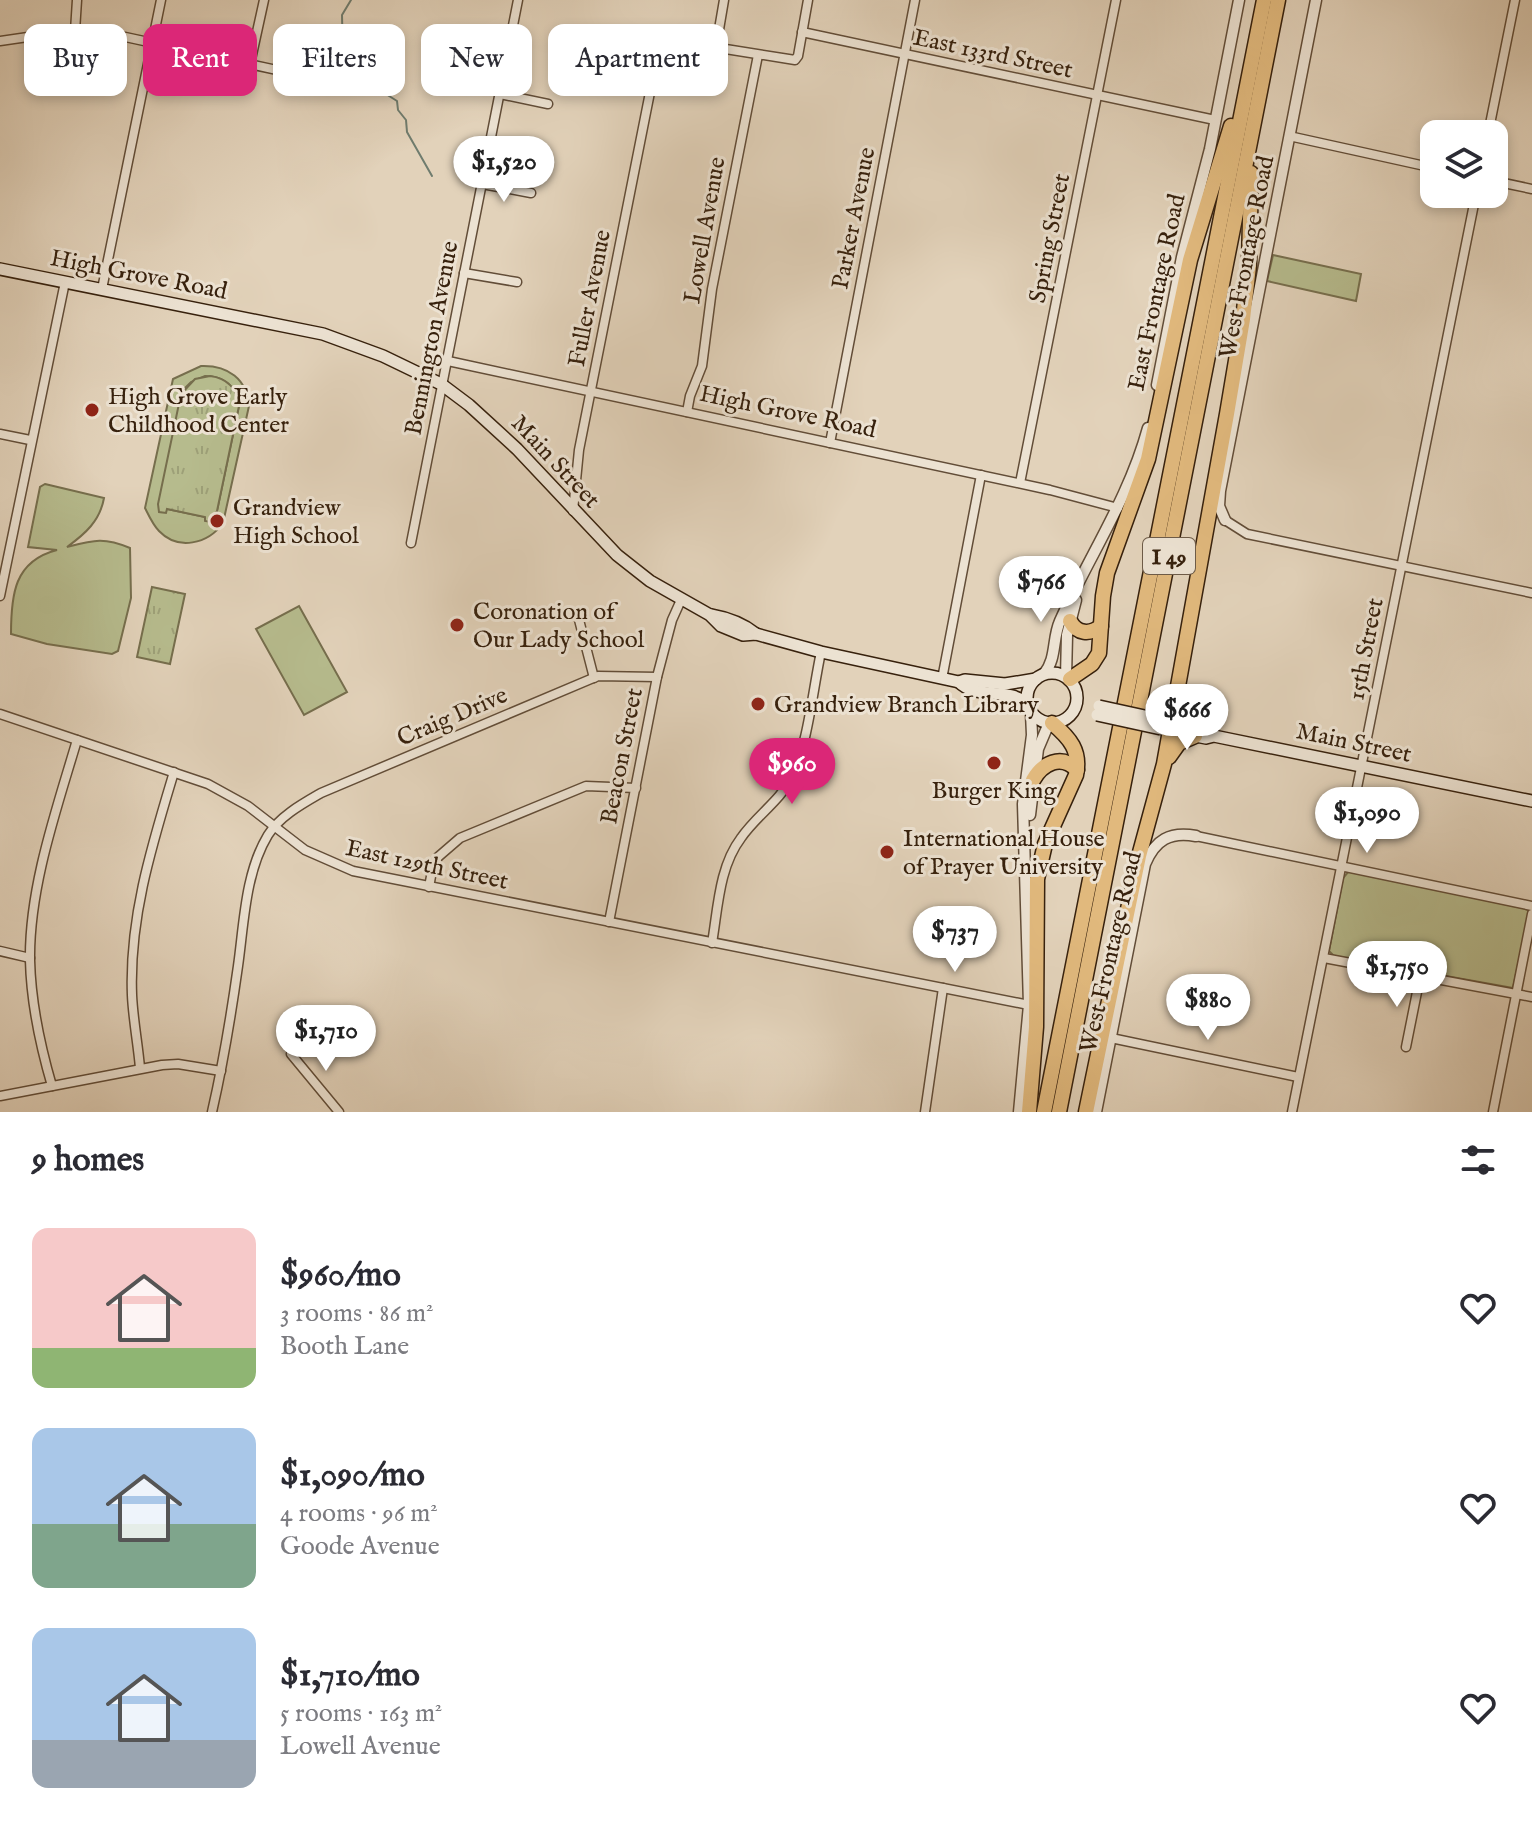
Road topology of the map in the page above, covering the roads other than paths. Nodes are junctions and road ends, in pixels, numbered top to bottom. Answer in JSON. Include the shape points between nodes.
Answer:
{"nodes":[{"id":1,"x":77,"y":0,"type":"edge"},
{"id":2,"x":161,"y":0,"type":"edge"},
{"id":3,"x":264,"y":0,"type":"edge"},
{"id":4,"x":518,"y":0,"type":"edge"},
{"id":5,"x":724,"y":0,"type":"edge"},
{"id":6,"x":808,"y":0,"type":"edge"},
{"id":7,"x":915,"y":0,"type":"edge"},
{"id":8,"x":1116,"y":0,"type":"edge"},
{"id":9,"x":1239,"y":0,"type":"edge"},
{"id":10,"x":1264,"y":0,"type":"edge"},
{"id":11,"x":1278,"y":0,"type":"edge"},
{"id":12,"x":1316,"y":0,"type":"edge"},
{"id":13,"x":1515,"y":0,"type":"edge"},
{"id":14,"x":75,"y":24,"type":"edge"},
{"id":15,"x":157,"y":24,"type":"edge"},
{"id":16,"x":513,"y":24,"type":"edge"},
{"id":17,"x":720,"y":24,"type":"edge"},
{"id":18,"x":257,"y":32,"type":"edge"},
{"id":19,"x":802,"y":32,"type":"junction"},
{"id":20,"x":24,"y":38,"type":"edge"},
{"id":21,"x":0,"y":41,"type":"edge"},
{"id":22,"x":728,"y":49,"type":"edge"},
{"id":23,"x":904,"y":54,"type":"junction"},
{"id":24,"x":758,"y":55,"type":"junction"},
{"id":25,"x":143,"y":91,"type":"edge"},
{"id":26,"x":1246,"y":93,"type":"junction"},
{"id":27,"x":500,"y":96,"type":"edge"},
{"id":28,"x":510,"y":96,"type":"edge"},
{"id":29,"x":649,"y":96,"type":"edge"},
{"id":30,"x":1097,"y":96,"type":"junction"},
{"id":31,"x":548,"y":104,"type":"dead end"},
{"id":32,"x":1255,"y":116,"type":"junction"},
{"id":33,"x":1215,"y":120,"type":"junction"},
{"id":34,"x":1491,"y":120,"type":"edge"},
{"id":35,"x":1289,"y":136,"type":"junction"},
{"id":36,"x":1420,"y":165,"type":"edge"},
{"id":37,"x":482,"y":184,"type":"junction"},
{"id":38,"x":1508,"y":184,"type":"edge"},
{"id":39,"x":1532,"y":189,"type":"edge"},
{"id":40,"x":531,"y":193,"type":"dead end"},
{"id":41,"x":1473,"y":208,"type":"edge"},
{"id":42,"x":0,"y":269,"type":"edge"},
{"id":43,"x":464,"y":273,"type":"junction"},
{"id":44,"x":65,"y":282,"type":"junction"},
{"id":45,"x":517,"y":282,"type":"dead end"},
{"id":46,"x":102,"y":289,"type":"junction"},
{"id":47,"x":362,"y":347,"type":"joint"},
{"id":48,"x":448,"y":361,"type":"junction"},
{"id":49,"x":441,"y":384,"type":"junction"},
{"id":50,"x":591,"y":392,"type":"junction"},
{"id":51,"x":687,"y":412,"type":"junction"},
{"id":52,"x":0,"y":434,"type":"edge"},
{"id":53,"x":30,"y":440,"type":"junction"},
{"id":54,"x":830,"y":443,"type":"junction"},
{"id":55,"x":981,"y":475,"type":"junction"},
{"id":56,"x":1020,"y":483,"type":"junction"},
{"id":57,"x":1118,"y":508,"type":"junction"},
{"id":58,"x":573,"y":511,"type":"junction"},
{"id":59,"x":1225,"y":520,"type":"joint"},
{"id":60,"x":411,"y":543,"type":"dead end"},
{"id":61,"x":1402,"y":566,"type":"junction"},
{"id":62,"x":1081,"y":582,"type":"junction"},
{"id":63,"x":1532,"y":593,"type":"edge"},
{"id":64,"x":0,"y":596,"type":"edge"},
{"id":65,"x":681,"y":600,"type":"junction"},
{"id":66,"x":577,"y":612,"type":"dead end"},
{"id":67,"x":1070,"y":621,"type":"junction"},
{"id":68,"x":1101,"y":626,"type":"junction"},
{"id":69,"x":821,"y":652,"type":"junction"},
{"id":70,"x":1040,"y":676,"type":"junction"},
{"id":71,"x":657,"y":677,"type":"junction"},
{"id":72,"x":594,"y":678,"type":"junction"},
{"id":73,"x":1068,"y":678,"type":"junction"},
{"id":74,"x":942,"y":679,"type":"junction"},
{"id":75,"x":959,"y":682,"type":"junction"},
{"id":76,"x":1077,"y":695,"type":"junction"},
{"id":77,"x":1177,"y":700,"type":"junction"},
{"id":78,"x":1029,"y":708,"type":"junction"},
{"id":79,"x":1098,"y":710,"type":"junction"},
{"id":80,"x":0,"y":714,"type":"edge"},
{"id":81,"x":1068,"y":718,"type":"junction"},
{"id":82,"x":1050,"y":723,"type":"junction"},
{"id":83,"x":1167,"y":726,"type":"junction"},
{"id":84,"x":1204,"y":734,"type":"junction"},
{"id":85,"x":77,"y":740,"type":"junction"},
{"id":86,"x":1164,"y":764,"type":"junction"},
{"id":87,"x":1362,"y":766,"type":"junction"},
{"id":88,"x":1077,"y":770,"type":"junction"},
{"id":89,"x":174,"y":772,"type":"junction"},
{"id":90,"x":1033,"y":780,"type":"junction"},
{"id":91,"x":636,"y":788,"type":"junction"},
{"id":92,"x":1532,"y":801,"type":"edge"},
{"id":93,"x":274,"y":828,"type":"junction"},
{"id":94,"x":1196,"y":836,"type":"joint"},
{"id":95,"x":1026,"y":849,"type":"junction"},
{"id":96,"x":1341,"y":866,"type":"junction"},
{"id":97,"x":429,"y":887,"type":"junction"},
{"id":98,"x":1532,"y":906,"type":"edge"},
{"id":99,"x":1532,"y":914,"type":"edge"},
{"id":100,"x":609,"y":922,"type":"junction"},
{"id":101,"x":712,"y":943,"type":"junction"},
{"id":102,"x":0,"y":951,"type":"edge"},
{"id":103,"x":30,"y":958,"type":"junction"},
{"id":104,"x":1324,"y":958,"type":"junction"},
{"id":105,"x":1420,"y":977,"type":"junction"},
{"id":106,"x":943,"y":988,"type":"junction"},
{"id":107,"x":1517,"y":994,"type":"junction"},
{"id":108,"x":1532,"y":997,"type":"edge"},
{"id":109,"x":1029,"y":1005,"type":"junction"},
{"id":110,"x":1111,"y":1038,"type":"junction"},
{"id":111,"x":1406,"y":1047,"type":"dead end"},
{"id":112,"x":291,"y":1054,"type":"dead end"},
{"id":113,"x":140,"y":1068,"type":"junction"},
{"id":114,"x":221,"y":1071,"type":"junction"},
{"id":115,"x":1298,"y":1077,"type":"junction"},
{"id":116,"x":52,"y":1086,"type":"junction"},
{"id":117,"x":0,"y":1096,"type":"edge"},
{"id":118,"x":212,"y":1112,"type":"edge"},
{"id":119,"x":339,"y":1112,"type":"edge"},
{"id":120,"x":925,"y":1112,"type":"edge"},
{"id":121,"x":1019,"y":1112,"type":"edge"},
{"id":122,"x":1029,"y":1112,"type":"edge"},
{"id":123,"x":1044,"y":1112,"type":"edge"},
{"id":124,"x":1059,"y":1112,"type":"edge"},
{"id":125,"x":1086,"y":1112,"type":"edge"},
{"id":126,"x":1096,"y":1112,"type":"edge"},
{"id":127,"x":1292,"y":1112,"type":"edge"},
{"id":128,"x":1493,"y":1112,"type":"edge"}],
"edges":[{"from":1,"to":14,"type":"street"},
{"from":2,"to":15,"type":"street"},
{"from":3,"to":18,"type":"street"},
{"from":4,"to":16,"type":"street","name":"Bennington Avenue"},
{"from":5,"to":17,"type":"street"},
{"from":6,"to":19,"type":"street"},
{"from":7,"to":23,"type":"street","name":"Parker Avenue"},
{"from":8,"to":30,"type":"street","name":"Spring Street"},
{"from":9,"to":33,"type":"street","name":"East Frontage Road"},
{"from":10,"to":26,"type":"highway","number":"I 49"},
{"from":11,"to":32,"type":"highway","number":"I 49"},
{"from":12,"to":35,"type":"street","name":"West Frontage Road"},
{"from":13,"to":34,"type":"street"},
{"from":19,"to":23,"type":"street","name":"East 133rd Street"},
{"from":19,"to":24,"type":"street","via":[[795,60]]},
{"from":20,"to":21,"type":"street"},
{"from":22,"to":24,"type":"street"},
{"from":23,"to":30,"type":"street","name":"East 133rd Street"},
{"from":23,"to":54,"type":"street","name":"Parker Avenue"},
{"from":24,"to":51,"type":"street","name":"Lowell Avenue","via":[[702,366]]},
{"from":25,"to":46,"type":"street"},
{"from":26,"to":68,"type":"highway","via":[[1192,251],[1153,443],[1107,573]]},
{"from":26,"to":123,"type":"highway","number":"I 49"},
{"from":27,"to":37,"type":"street","name":"Bennington Avenue"},
{"from":28,"to":31,"type":"street"},
{"from":29,"to":50,"type":"street","name":"Fuller Avenue"},
{"from":30,"to":33,"type":"street","name":"East 133rd Street"},
{"from":30,"to":56,"type":"street","name":"Spring Street"},
{"from":32,"to":77,"type":"highway","via":[[1243,319]]},
{"from":32,"to":124,"type":"highway","number":"I 49"},
{"from":33,"to":57,"type":"street","name":"East Frontage Road","via":[[1148,428]]},
{"from":35,"to":36,"type":"street"},
{"from":35,"to":59,"type":"street","name":"West Frontage Road","via":[[1220,491]]},
{"from":37,"to":40,"type":"street"},
{"from":37,"to":43,"type":"street","name":"Bennington Avenue"},
{"from":38,"to":39,"type":"street"},
{"from":41,"to":61,"type":"street","name":"15th Street"},
{"from":42,"to":44,"type":"main road","name":"High Grove Road"},
{"from":43,"to":45,"type":"street"},
{"from":43,"to":48,"type":"street","name":"Bennington Avenue"},
{"from":44,"to":46,"type":"main road","name":"High Grove Road"},
{"from":44,"to":53,"type":"street"},
{"from":46,"to":47,"type":"main road","name":"High Grove Road","via":[[323,334]]},
{"from":47,"to":49,"type":"main road","name":"Main Street"},
{"from":48,"to":49,"type":"street","name":"Bennington Avenue"},
{"from":48,"to":50,"type":"street","name":"High Grove Road"},
{"from":49,"to":58,"type":"main road","name":"Main Street","via":[[496,429]]},
{"from":49,"to":60,"type":"street","name":"Bennington Avenue"},
{"from":50,"to":51,"type":"street","name":"High Grove Road"},
{"from":50,"to":58,"type":"street","name":"Fuller Avenue"},
{"from":51,"to":54,"type":"street","name":"High Grove Road"},
{"from":52,"to":53,"type":"street"},
{"from":53,"to":64,"type":"street"},
{"from":54,"to":55,"type":"street","name":"High Grove Road"},
{"from":55,"to":56,"type":"street","name":"High Grove Road"},
{"from":55,"to":74,"type":"street"},
{"from":56,"to":57,"type":"street","name":"High Grove Road"},
{"from":57,"to":62,"type":"street","name":"East Frontage Road"},
{"from":58,"to":65,"type":"main road","name":"Main Street","via":[[617,555]]},
{"from":59,"to":61,"type":"street","via":[[1247,534]]},
{"from":61,"to":63,"type":"street"},
{"from":61,"to":87,"type":"street","name":"15th Street"},
{"from":62,"to":67,"type":"street","name":"East Frontage Road"},
{"from":62,"to":70,"type":"street","name":"East Frontage Road","via":[[1058,625],[1052,660]]},
{"from":65,"to":69,"type":"main road","name":"Main Street","via":[[743,635]]},
{"from":65,"to":71,"type":"street","name":"Beacon Street"},
{"from":66,"to":72,"type":"street"},
{"from":67,"to":68,"type":"highway","via":[[1082,632]]},
{"from":67,"to":73,"type":"street","name":"East Frontage Road"},
{"from":68,"to":73,"type":"highway","via":[[1096,659]]},
{"from":69,"to":74,"type":"main road","name":"Main Street"},
{"from":69,"to":101,"type":"street","via":[[795,769],[782,793],[731,854]]},
{"from":70,"to":73,"type":"main road"},
{"from":70,"to":75,"type":"main road","name":"Main Street","via":[[1005,684]]},
{"from":70,"to":78,"type":"main road","via":[[1028,690]]},
{"from":71,"to":72,"type":"street","name":"Craig Drive"},
{"from":71,"to":91,"type":"street","name":"Beacon Street"},
{"from":72,"to":93,"type":"street","name":"Craig Drive","via":[[321,793]]},
{"from":73,"to":76,"type":"main road"},
{"from":74,"to":75,"type":"main road","name":"Main Street"},
{"from":75,"to":78,"type":"main road","name":"Main Street","via":[[971,690],[1011,694]]},
{"from":76,"to":79,"type":"main road","name":"Main Street"},
{"from":76,"to":81,"type":"main road"},
{"from":77,"to":83,"type":"highway"},
{"from":77,"to":84,"type":"highway"},
{"from":78,"to":82,"type":"main road"},
{"from":78,"to":95,"type":"street"},
{"from":79,"to":81,"type":"main road","name":"Main Street"},
{"from":79,"to":83,"type":"main road","name":"Main Street","bridge":true},
{"from":80,"to":85,"type":"street","name":"East 129th Street"},
{"from":81,"to":82,"type":"main road"},
{"from":82,"to":88,"type":"highway","via":[[1072,743]]},
{"from":82,"to":90,"type":"street","via":[[1039,741]]},
{"from":83,"to":84,"type":"main road","name":"Main Street"},
{"from":83,"to":86,"type":"highway"},
{"from":84,"to":86,"type":"highway","via":[[1179,743]]},
{"from":84,"to":87,"type":"main road","name":"Main Street"},
{"from":85,"to":89,"type":"street","name":"East 129th Street"},
{"from":85,"to":103,"type":"street","via":[[46,844]]},
{"from":86,"to":125,"type":"highway","via":[[1139,856]]},
{"from":87,"to":92,"type":"main road","name":"Main Street"},
{"from":87,"to":96,"type":"street","name":"15th Street"},
{"from":88,"to":90,"type":"highway","via":[[1068,763],[1049,763]]},
{"from":88,"to":122,"type":"highway","via":[[1045,844],[1037,879],[1036,1027]]},
{"from":89,"to":93,"type":"street","name":"East 129th Street","via":[[227,793]]},
{"from":89,"to":113,"type":"street","via":[[135,926],[132,996]]},
{"from":90,"to":95,"type":"street"},
{"from":91,"to":97,"type":"street","via":[[586,786],[460,838],[438,857]]},
{"from":91,"to":100,"type":"street","name":"Beacon Street"},
{"from":93,"to":97,"type":"street","name":"East 129th Street","via":[[337,866]]},
{"from":93,"to":114,"type":"street","via":[[249,889]]},
{"from":94,"to":96,"type":"street"},
{"from":94,"to":110,"type":"street","name":"West Frontage Road","via":[[1169,836],[1153,846],[1145,864]]},
{"from":95,"to":109,"type":"street"},
{"from":96,"to":98,"type":"street"},
{"from":96,"to":104,"type":"street","name":"15th Street"},
{"from":97,"to":100,"type":"street","name":"East 129th Street"},
{"from":99,"to":107,"type":"street"},
{"from":100,"to":101,"type":"street","name":"East 129th Street"},
{"from":101,"to":106,"type":"street","name":"East 129th Street"},
{"from":102,"to":103,"type":"street"},
{"from":103,"to":116,"type":"street","via":[[37,1026]]},
{"from":104,"to":105,"type":"street"},
{"from":104,"to":115,"type":"street","name":"15th Street"},
{"from":105,"to":107,"type":"street"},
{"from":105,"to":111,"type":"street"},
{"from":106,"to":109,"type":"street","name":"East 129th Street"},
{"from":106,"to":120,"type":"street"},
{"from":107,"to":108,"type":"street"},
{"from":107,"to":128,"type":"street"},
{"from":109,"to":121,"type":"street"},
{"from":110,"to":115,"type":"street"},
{"from":110,"to":126,"type":"street","name":"West Frontage Road"},
{"from":112,"to":119,"type":"street"},
{"from":113,"to":114,"type":"street","via":[[178,1064]]},
{"from":113,"to":116,"type":"street"},
{"from":114,"to":118,"type":"street"},
{"from":115,"to":127,"type":"street","name":"15th Street"},
{"from":116,"to":117,"type":"street"}]}
